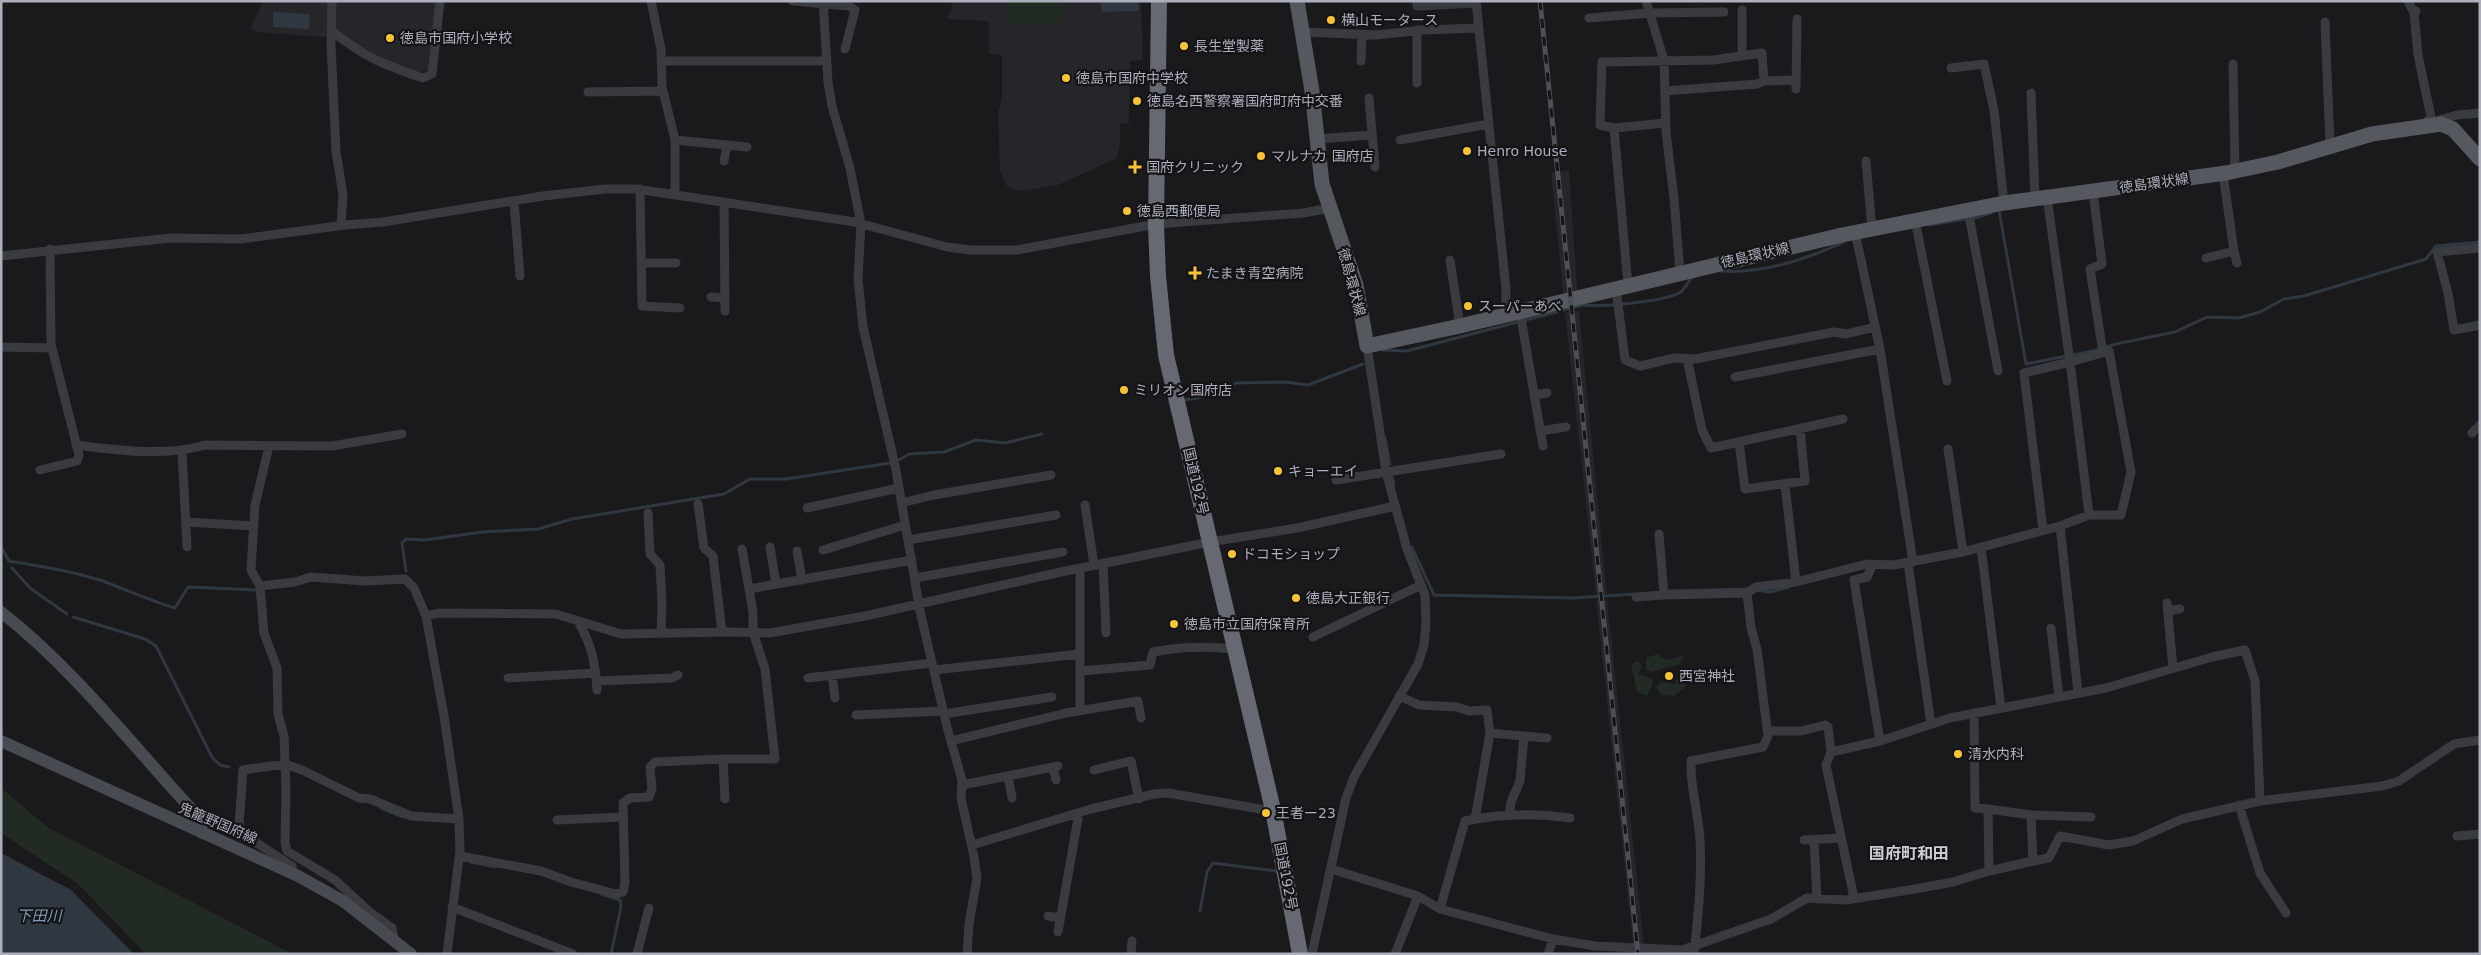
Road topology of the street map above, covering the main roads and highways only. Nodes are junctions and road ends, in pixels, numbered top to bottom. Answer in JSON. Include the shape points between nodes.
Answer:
{"nodes":[{"id":1,"x":1160,"y":1,"type":"edge"},
{"id":2,"x":1297,"y":1,"type":"edge"},
{"id":3,"x":2480,"y":159,"type":"edge"},
{"id":4,"x":1,"y":612,"type":"edge"},
{"id":5,"x":1,"y":741,"type":"edge"},
{"id":6,"x":202,"y":832,"type":"junction"},
{"id":7,"x":411,"y":954,"type":"edge"},
{"id":8,"x":1300,"y":954,"type":"edge"}],
"edges":[{"from":1,"to":8,"type":"highway","name":"国道192号","via":[[1156,224],[1166,356],[1273,810]]},
{"from":2,"to":3,"type":"main road","name":"徳島環状線","via":[[1312,91],[1322,184],[1356,285],[1367,346],[1619,295],[1680,273],[1856,236],[1872,229],[1969,216],[2004,203],[2229,173],[2372,134],[2424,125],[2441,124],[2453,129]]},
{"from":4,"to":6,"type":"main road","via":[[36,639],[61,664],[194,812]]},
{"from":5,"to":6,"type":"main road","name":"鬼籠野国府線"},
{"from":6,"to":7,"type":"main road","name":"鬼籠野国府線","via":[[343,901]]}]}
